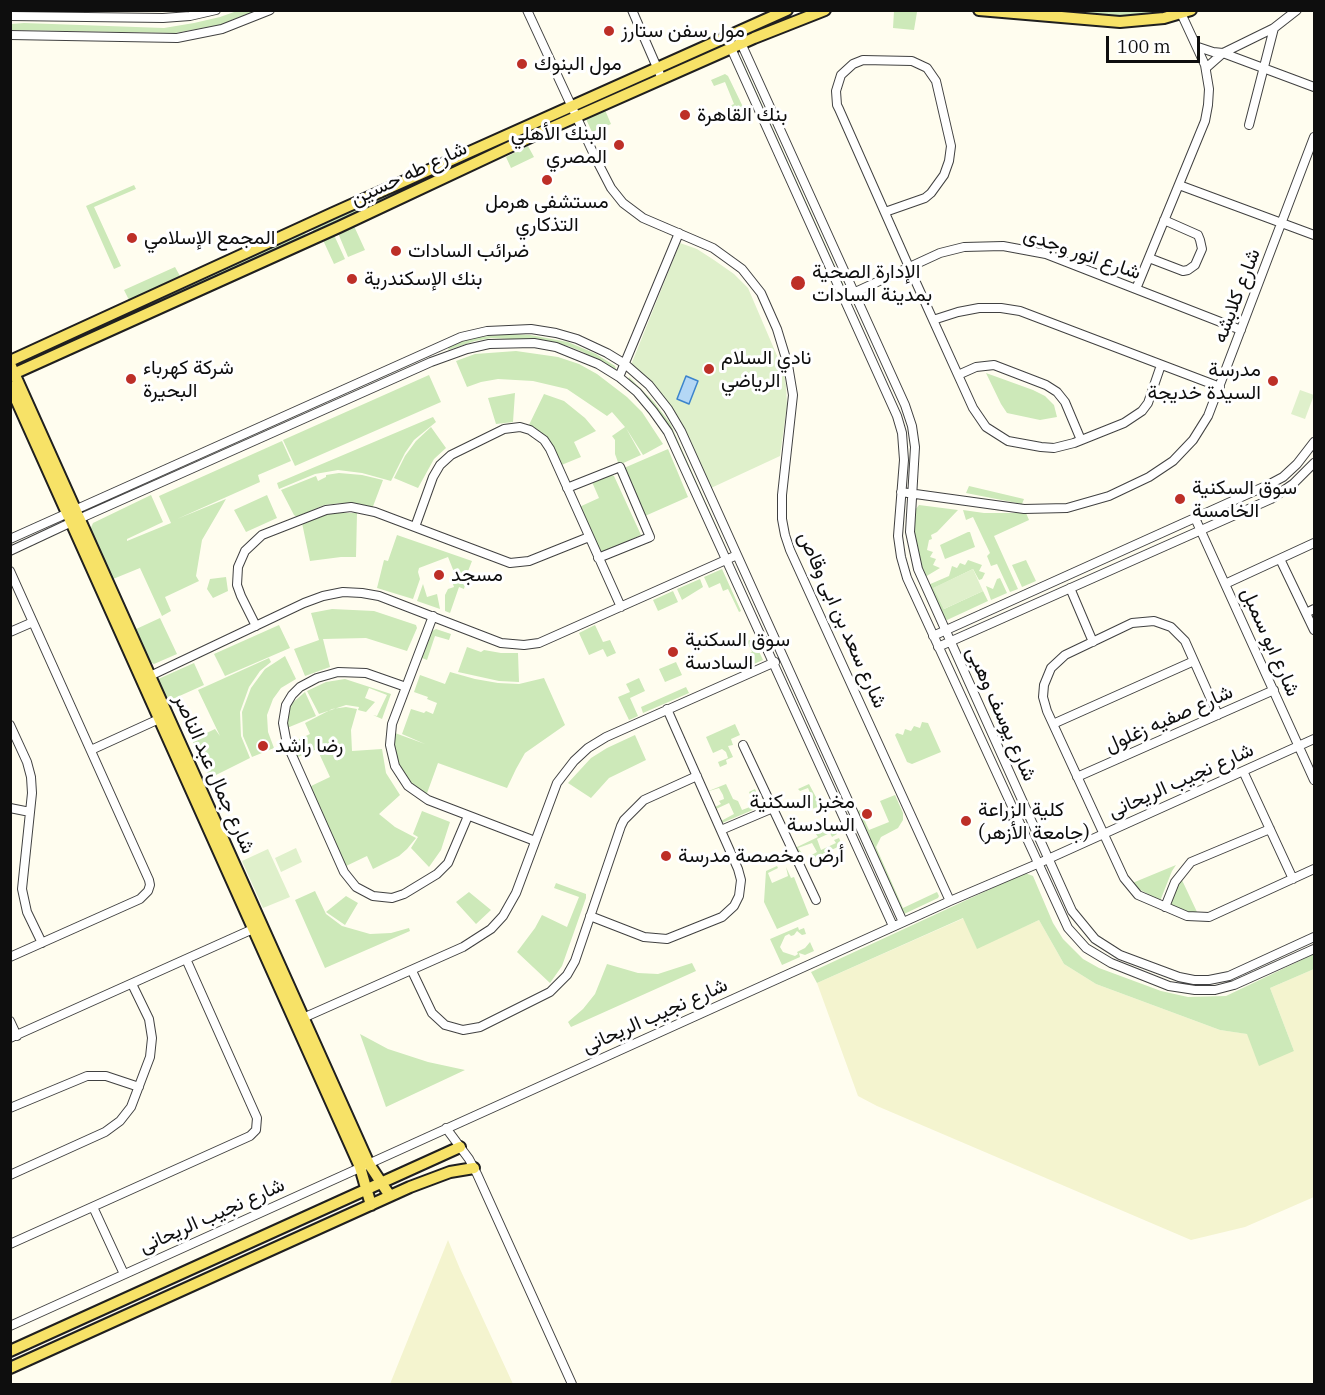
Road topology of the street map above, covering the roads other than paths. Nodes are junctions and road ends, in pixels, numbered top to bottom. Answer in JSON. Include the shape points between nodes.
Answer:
{"nodes":[{"id":1,"x":216,"y":10,"type":"edge"},
{"id":2,"x":270,"y":10,"type":"edge"},
{"id":3,"x":527,"y":10,"type":"edge"},
{"id":4,"x":632,"y":10,"type":"edge"},
{"id":5,"x":787,"y":10,"type":"edge"},
{"id":6,"x":825,"y":10,"type":"edge"},
{"id":7,"x":979,"y":10,"type":"edge"},
{"id":8,"x":1297,"y":10,"type":"edge"},
{"id":9,"x":1184,"y":12,"type":"edge"},
{"id":10,"x":44,"y":13,"type":"edge"},
{"id":11,"x":10,"y":16,"type":"edge"},
{"id":12,"x":1274,"y":28,"type":"junction"},
{"id":13,"x":10,"y":35,"type":"edge"},
{"id":14,"x":731,"y":35,"type":"junction"},
{"id":15,"x":736,"y":46,"type":"junction"},
{"id":16,"x":1198,"y":47,"type":"junction"},
{"id":17,"x":1223,"y":53,"type":"junction"},
{"id":18,"x":657,"y":67,"type":"junction"},
{"id":19,"x":1206,"y":68,"type":"junction"},
{"id":20,"x":1263,"y":68,"type":"junction"},
{"id":21,"x":662,"y":79,"type":"junction"},
{"id":22,"x":1314,"y":87,"type":"edge"},
{"id":23,"x":574,"y":112,"type":"junction"},
{"id":24,"x":1249,"y":125,"type":"dead end"},
{"id":25,"x":1314,"y":137,"type":"edge"},
{"id":26,"x":1311,"y":155,"type":"edge"},
{"id":27,"x":1179,"y":184,"type":"junction"},
{"id":28,"x":885,"y":212,"type":"junction"},
{"id":29,"x":1164,"y":220,"type":"junction"},
{"id":30,"x":310,"y":224,"type":"junction"},
{"id":31,"x":1282,"y":224,"type":"junction"},
{"id":32,"x":679,"y":233,"type":"junction"},
{"id":33,"x":1314,"y":235,"type":"edge"},
{"id":34,"x":316,"y":237,"type":"junction"},
{"id":35,"x":1149,"y":258,"type":"junction"},
{"id":36,"x":909,"y":267,"type":"junction"},
{"id":37,"x":1136,"y":289,"type":"junction"},
{"id":38,"x":854,"y":292,"type":"junction"},
{"id":39,"x":844,"y":297,"type":"junction"},
{"id":40,"x":933,"y":320,"type":"junction"},
{"id":41,"x":1241,"y":330,"type":"junction"},
{"id":42,"x":439,"y":345,"type":"junction"},
{"id":43,"x":445,"y":356,"type":"junction"},
{"id":44,"x":625,"y":364,"type":"junction"},
{"id":45,"x":1161,"y":365,"type":"junction"},
{"id":46,"x":12,"y":368,"type":"edge"},
{"id":47,"x":958,"y":375,"type":"junction"},
{"id":48,"x":619,"y":377,"type":"junction"},
{"id":49,"x":10,"y":386,"type":"edge"},
{"id":50,"x":1220,"y":387,"type":"junction"},
{"id":51,"x":33,"y":424,"type":"junction"},
{"id":52,"x":1081,"y":440,"type":"junction"},
{"id":53,"x":1314,"y":442,"type":"edge"},
{"id":54,"x":1314,"y":463,"type":"edge"},
{"id":55,"x":567,"y":488,"type":"junction"},
{"id":56,"x":902,"y":492,"type":"junction"},
{"id":57,"x":913,"y":494,"type":"junction"},
{"id":58,"x":75,"y":516,"type":"junction"},
{"id":59,"x":1195,"y":518,"type":"junction"},
{"id":60,"x":415,"y":527,"type":"junction"},
{"id":61,"x":1200,"y":529,"type":"junction"},
{"id":62,"x":589,"y":537,"type":"junction"},
{"id":63,"x":10,"y":539,"type":"edge"},
{"id":64,"x":1314,"y":543,"type":"edge"},
{"id":65,"x":10,"y":551,"type":"edge"},
{"id":66,"x":737,"y":555,"type":"junction"},
{"id":67,"x":598,"y":558,"type":"junction"},
{"id":68,"x":1280,"y":559,"type":"junction"},
{"id":69,"x":725,"y":560,"type":"junction"},
{"id":70,"x":10,"y":571,"type":"edge"},
{"id":71,"x":1225,"y":584,"type":"junction"},
{"id":72,"x":1070,"y":588,"type":"junction"},
{"id":73,"x":621,"y":607,"type":"junction"},
{"id":74,"x":1314,"y":609,"type":"edge"},
{"id":75,"x":1306,"y":613,"type":"junction"},
{"id":76,"x":118,"y":615,"type":"junction"},
{"id":77,"x":434,"y":616,"type":"junction"},
{"id":78,"x":33,"y":622,"type":"junction"},
{"id":79,"x":256,"y":626,"type":"junction"},
{"id":80,"x":945,"y":630,"type":"junction"},
{"id":81,"x":1314,"y":630,"type":"edge"},
{"id":82,"x":10,"y":632,"type":"edge"},
{"id":83,"x":933,"y":636,"type":"junction"},
{"id":84,"x":950,"y":641,"type":"junction"},
{"id":85,"x":1093,"y":642,"type":"junction"},
{"id":86,"x":938,"y":647,"type":"junction"},
{"id":87,"x":784,"y":658,"type":"junction"},
{"id":88,"x":1194,"y":661,"type":"junction"},
{"id":89,"x":772,"y":663,"type":"junction"},
{"id":90,"x":150,"y":676,"type":"junction"},
{"id":91,"x":406,"y":687,"type":"junction"},
{"id":92,"x":1274,"y":690,"type":"junction"},
{"id":93,"x":667,"y":709,"type":"junction"},
{"id":94,"x":1218,"y":715,"type":"junction"},
{"id":95,"x":159,"y":719,"type":"junction"},
{"id":96,"x":1053,"y":724,"type":"junction"},
{"id":97,"x":10,"y":725,"type":"edge"},
{"id":98,"x":1314,"y":739,"type":"edge"},
{"id":99,"x":743,"y":745,"type":"dead end"},
{"id":100,"x":1299,"y":746,"type":"junction"},
{"id":101,"x":91,"y":750,"type":"junction"},
{"id":102,"x":1244,"y":771,"type":"junction"},
{"id":103,"x":697,"y":776,"type":"junction"},
{"id":104,"x":1077,"y":777,"type":"junction"},
{"id":105,"x":1314,"y":780,"type":"edge"},
{"id":106,"x":10,"y":808,"type":"edge"},
{"id":107,"x":773,"y":808,"type":"junction"},
{"id":108,"x":30,"y":812,"type":"junction"},
{"id":109,"x":468,"y":816,"type":"junction"},
{"id":110,"x":1270,"y":829,"type":"junction"},
{"id":111,"x":721,"y":830,"type":"junction"},
{"id":112,"x":1104,"y":834,"type":"junction"},
{"id":113,"x":535,"y":841,"type":"junction"},
{"id":114,"x":1048,"y":859,"type":"junction"},
{"id":115,"x":1037,"y":864,"type":"junction"},
{"id":116,"x":1314,"y":869,"type":"edge"},
{"id":117,"x":1293,"y":879,"type":"junction"},
{"id":118,"x":816,"y":900,"type":"dead end"},
{"id":119,"x":950,"y":901,"type":"junction"},
{"id":120,"x":1165,"y":907,"type":"junction"},
{"id":121,"x":590,"y":916,"type":"junction"},
{"id":122,"x":903,"y":922,"type":"junction"},
{"id":123,"x":893,"y":926,"type":"junction"},
{"id":124,"x":253,"y":929,"type":"junction"},
{"id":125,"x":1314,"y":937,"type":"edge"},
{"id":126,"x":42,"y":943,"type":"junction"},
{"id":127,"x":1314,"y":949,"type":"edge"},
{"id":128,"x":10,"y":957,"type":"edge"},
{"id":129,"x":186,"y":959,"type":"junction"},
{"id":130,"x":412,"y":971,"type":"junction"},
{"id":131,"x":132,"y":984,"type":"junction"},
{"id":132,"x":303,"y":1017,"type":"junction"},
{"id":133,"x":10,"y":1021,"type":"edge"},
{"id":134,"x":14,"y":1037,"type":"edge"},
{"id":135,"x":139,"y":1087,"type":"junction"},
{"id":136,"x":10,"y":1108,"type":"edge"},
{"id":137,"x":343,"y":1118,"type":"junction"},
{"id":138,"x":446,"y":1128,"type":"junction"},
{"id":139,"x":460,"y":1147,"type":"junction"},
{"id":140,"x":364,"y":1166,"type":"junction"},
{"id":141,"x":474,"y":1168,"type":"junction"},
{"id":142,"x":10,"y":1175,"type":"edge"},
{"id":143,"x":382,"y":1182,"type":"junction"},
{"id":144,"x":365,"y":1189,"type":"junction"},
{"id":145,"x":390,"y":1196,"type":"junction"},
{"id":146,"x":371,"y":1205,"type":"junction"},
{"id":147,"x":93,"y":1207,"type":"junction"},
{"id":148,"x":10,"y":1244,"type":"edge"},
{"id":149,"x":124,"y":1274,"type":"junction"},
{"id":150,"x":10,"y":1326,"type":"edge"},
{"id":151,"x":10,"y":1351,"type":"edge"},
{"id":152,"x":10,"y":1368,"type":"edge"},
{"id":153,"x":572,"y":1384,"type":"edge"}],
"edges":[{"from":1,"to":10,"type":"street","via":[[163,18]]},
{"from":2,"to":13,"type":"street","via":[[222,29],[177,38]]},
{"from":3,"to":23,"type":"street","name":"شارع سعد بن ابى وقاص"},
{"from":4,"to":18,"type":"street"},
{"from":5,"to":14,"type":"main road","name":"شارع طه حسين"},
{"from":6,"to":15,"type":"main road","name":"شارع طه حسين"},
{"from":7,"to":9,"type":"main road","via":[[1120,22]]},
{"from":8,"to":12,"type":"street"},
{"from":9,"to":16,"type":"street"},
{"from":10,"to":11,"type":"street"},
{"from":12,"to":17,"type":"street"},
{"from":12,"to":20,"type":"street"},
{"from":14,"to":15,"type":"street","name":"شارع يوسف وهبى"},
{"from":14,"to":18,"type":"main road","name":"شارع طه حسين"},
{"from":15,"to":21,"type":"main road","name":"شارع طه حسين"},
{"from":15,"to":38,"type":"street","name":"شارع يوسف وهبى"},
{"from":15,"to":39,"type":"street","name":"شارع يوسف وهبى"},
{"from":16,"to":17,"type":"street"},
{"from":16,"to":19,"type":"street"},
{"from":17,"to":19,"type":"street"},
{"from":17,"to":20,"type":"street"},
{"from":18,"to":21,"type":"street"},
{"from":18,"to":23,"type":"main road","name":"شارع طه حسين"},
{"from":19,"to":27,"type":"street","via":[[1207,114]]},
{"from":20,"to":22,"type":"street"},
{"from":20,"to":24,"type":"street"},
{"from":21,"to":23,"type":"main road","name":"شارع طه حسين"},
{"from":23,"to":30,"type":"main road","name":"شارع طه حسين"},
{"from":23,"to":32,"type":"street","name":"شارع سعد بن ابى وقاص","via":[[611,188],[623,202],[644,218]]},
{"from":23,"to":34,"type":"main road","name":"شارع طه حسين"},
{"from":25,"to":26,"type":"street","name":"شارع كلابشه"},
{"from":26,"to":31,"type":"street","name":"شارع كلابشه"},
{"from":27,"to":29,"type":"street"},
{"from":27,"to":31,"type":"street"},
{"from":28,"to":28,"type":"street","via":[[836,100],[841,75],[863,60],[907,60],[927,68],[938,86],[951,146],[944,175],[931,193]]},
{"from":28,"to":36,"type":"street"},
{"from":29,"to":35,"type":"street"},
{"from":29,"to":35,"type":"street","via":[[1198,235],[1202,249],[1196,265],[1183,271]]},
{"from":30,"to":34,"type":"main road"},
{"from":30,"to":46,"type":"main road","name":"شارع طه حسين"},
{"from":31,"to":33,"type":"street"},
{"from":31,"to":41,"type":"street","name":"شارع كلابشه"},
{"from":32,"to":44,"type":"street"},
{"from":32,"to":119,"type":"street","name":"شارع سعد بن ابى وقاص","via":[[713,248],[742,268],[761,293],[777,329],[794,395],[782,495],[785,534]]},
{"from":34,"to":46,"type":"main road","name":"شارع طه حسين"},
{"from":35,"to":37,"type":"street"},
{"from":36,"to":37,"type":"street","name":"شارع انور وجدى","via":[[952,249],[1003,246],[1046,254]]},
{"from":36,"to":38,"type":"street","name":"شارع انور وجدى"},
{"from":36,"to":40,"type":"street"},
{"from":37,"to":41,"type":"street","name":"شارع انور وجدى"},
{"from":38,"to":39,"type":"street","name":"شارع انور وجدى"},
{"from":38,"to":57,"type":"street","name":"شارع يوسف وهبى","via":[[912,426],[916,459]]},
{"from":39,"to":56,"type":"street","name":"شارع يوسف وهبى","via":[[900,424],[904,451]]},
{"from":40,"to":45,"type":"street","via":[[969,309],[1011,309]]},
{"from":40,"to":47,"type":"street"},
{"from":41,"to":50,"type":"street","name":"شارع كلابشه"},
{"from":42,"to":43,"type":"street"},
{"from":42,"to":44,"type":"street","via":[[487,331],[531,329],[577,339]]},
{"from":42,"to":58,"type":"street"},
{"from":43,"to":48,"type":"street","via":[[489,344],[534,343],[577,354]]},
{"from":43,"to":58,"type":"street"},
{"from":44,"to":48,"type":"street"},
{"from":44,"to":66,"type":"street","via":[[668,409]]},
{"from":45,"to":50,"type":"street"},
{"from":45,"to":52,"type":"street","via":[[1142,411],[1124,423]]},
{"from":46,"to":51,"type":"main road","name":"شارع جمال عبد الناصر"},
{"from":47,"to":52,"type":"street","via":[[976,415],[1003,439],[1048,448]]},
{"from":47,"to":52,"type":"street","via":[[976,366],[994,365],[1046,385],[1065,402]]},
{"from":48,"to":69,"type":"street","via":[[645,401],[668,432]]},
{"from":49,"to":51,"type":"main road","name":"شارع جمال عبد الناصر"},
{"from":50,"to":57,"type":"street","name":"شارع كلابشه","via":[[1204,424],[1181,454],[1149,477],[1097,501],[1035,510]]},
{"from":51,"to":58,"type":"main road","name":"شارع جمال عبد الناصر"},
{"from":53,"to":59,"type":"street","name":"شارع يوسف وهبى","via":[[1282,477]]},
{"from":54,"to":61,"type":"street","name":"شارع يوسف وهبى","via":[[1279,494]]},
{"from":55,"to":60,"type":"street","via":[[540,436],[525,428],[504,429],[457,450],[445,460],[430,483]]},
{"from":55,"to":62,"type":"street"},
{"from":55,"to":67,"type":"street","via":[[620,467],[650,537]]},
{"from":56,"to":57,"type":"street","name":"شارع كلابشه"},
{"from":56,"to":83,"type":"street","name":"شارع يوسف وهبى","via":[[898,525],[901,557]]},
{"from":57,"to":80,"type":"street","name":"شارع يوسف وهبى","via":[[913,550]]},
{"from":58,"to":63,"type":"street"},
{"from":58,"to":65,"type":"street"},
{"from":58,"to":76,"type":"main road","name":"شارع جمال عبد الناصر"},
{"from":59,"to":61,"type":"street","name":"شارع ابو سمبل"},
{"from":59,"to":80,"type":"street","name":"شارع يوسف وهبى"},
{"from":60,"to":62,"type":"street","via":[[510,563],[529,561]]},
{"from":60,"to":79,"type":"street","via":[[367,510],[342,507],[318,512],[257,538],[242,556],[237,579]]},
{"from":61,"to":71,"type":"street","name":"شارع ابو سمبل"},
{"from":61,"to":72,"type":"street","name":"شارع يوسف وهبى"},
{"from":62,"to":67,"type":"street"},
{"from":64,"to":68,"type":"street"},
{"from":66,"to":69,"type":"street"},
{"from":66,"to":87,"type":"street"},
{"from":67,"to":73,"type":"street"},
{"from":68,"to":71,"type":"street"},
{"from":68,"to":75,"type":"street"},
{"from":69,"to":73,"type":"street"},
{"from":69,"to":89,"type":"street"},
{"from":70,"to":78,"type":"street"},
{"from":71,"to":92,"type":"street","name":"شارع ابو سمبل"},
{"from":72,"to":84,"type":"street","name":"شارع يوسف وهبى"},
{"from":72,"to":85,"type":"street"},
{"from":73,"to":77,"type":"street","via":[[547,641],[524,645],[501,643]]},
{"from":74,"to":75,"type":"street"},
{"from":75,"to":81,"type":"street"},
{"from":76,"to":90,"type":"main road","name":"شارع جمال عبد الناصر"},
{"from":76,"to":95,"type":"main road","name":"شارع جمال عبد الناصر"},
{"from":77,"to":79,"type":"street","via":[[379,596],[343,592],[313,599]]},
{"from":77,"to":91,"type":"street"},
{"from":78,"to":82,"type":"street"},
{"from":78,"to":101,"type":"street"},
{"from":79,"to":90,"type":"street"},
{"from":80,"to":83,"type":"street","name":"شارع يوسف وهبى"},
{"from":80,"to":84,"type":"street","name":"شارع يوسف وهبى"},
{"from":83,"to":86,"type":"street","name":"شارع يوسف وهبى"},
{"from":84,"to":86,"type":"street","name":"شارع يوسف وهبى"},
{"from":84,"to":114,"type":"street","name":"شارع يوسف وهبى"},
{"from":85,"to":88,"type":"street","via":[[1132,623],[1154,621],[1177,631]]},
{"from":85,"to":96,"type":"street","via":[[1060,658],[1048,674],[1045,707]]},
{"from":86,"to":115,"type":"street","name":"شارع يوسف وهبى"},
{"from":87,"to":89,"type":"street"},
{"from":87,"to":122,"type":"street"},
{"from":88,"to":94,"type":"street"},
{"from":88,"to":96,"type":"street"},
{"from":89,"to":93,"type":"street"},
{"from":89,"to":123,"type":"street"},
{"from":90,"to":132,"type":"main road","name":"شارع جمال عبد الناصر"},
{"from":91,"to":109,"type":"street","via":[[391,731],[395,766],[408,786],[421,796]]},
{"from":91,"to":109,"type":"street","via":[[366,673],[338,672],[300,687],[284,711],[287,744],[344,873],[356,887],[373,896],[392,898],[404,894],[448,863]]},
{"from":92,"to":94,"type":"street","name":"شارع صفيه زغلول"},
{"from":92,"to":100,"type":"street","name":"شارع ابو سمبل"},
{"from":93,"to":103,"type":"street"},
{"from":93,"to":113,"type":"street","via":[[606,737],[574,761],[553,792]]},
{"from":94,"to":104,"type":"street","name":"شارع صفيه زغلول"},
{"from":95,"to":101,"type":"street"},
{"from":95,"to":124,"type":"main road","name":"شارع جمال عبد الناصر"},
{"from":96,"to":104,"type":"street"},
{"from":97,"to":108,"type":"street","via":[[30,769]]},
{"from":98,"to":100,"type":"street","name":"شارع نجيب الريحانى"},
{"from":99,"to":107,"type":"street"},
{"from":100,"to":102,"type":"street","name":"شارع نجيب الريحانى"},
{"from":100,"to":105,"type":"street","name":"شارع ابو سمبل"},
{"from":101,"to":126,"type":"street","via":[[150,885],[140,899]]},
{"from":102,"to":110,"type":"street"},
{"from":102,"to":112,"type":"street","name":"شارع نجيب الريحانى"},
{"from":103,"to":111,"type":"street"},
{"from":103,"to":121,"type":"street","via":[[644,800],[624,820]]},
{"from":104,"to":112,"type":"street"},
{"from":106,"to":108,"type":"street"},
{"from":107,"to":111,"type":"street"},
{"from":107,"to":118,"type":"street"},
{"from":108,"to":126,"type":"street","via":[[22,889],[27,912]]},
{"from":109,"to":113,"type":"street"},
{"from":110,"to":117,"type":"street"},
{"from":110,"to":120,"type":"street","via":[[1191,862],[1174,882]]},
{"from":111,"to":121,"type":"street","via":[[741,885],[737,901],[722,917],[662,939],[644,937]]},
{"from":112,"to":114,"type":"street","name":"شارع نجيب الريحانى"},
{"from":112,"to":120,"type":"street","via":[[1131,887],[1143,898]]},
{"from":113,"to":130,"type":"street","via":[[516,893],[497,923],[471,943]]},
{"from":114,"to":115,"type":"street","name":"شارع نجيب الريحانى"},
{"from":114,"to":125,"type":"street","name":"شارع يوسف وهبى","via":[[1072,911],[1095,939],[1120,955],[1179,977],[1223,978]]},
{"from":115,"to":119,"type":"street","name":"شارع نجيب الريحانى"},
{"from":115,"to":127,"type":"street","name":"شارع يوسف وهبى","via":[[1064,920],[1086,948],[1111,963],[1169,986],[1195,990],[1234,986]]},
{"from":116,"to":117,"type":"street"},
{"from":117,"to":120,"type":"street","via":[[1209,917],[1192,917]]},
{"from":119,"to":122,"type":"street","name":"شارع نجيب الريحانى"},
{"from":121,"to":130,"type":"street","via":[[575,961],[562,981],[544,996],[480,1027],[463,1030],[440,1022]]},
{"from":122,"to":123,"type":"street","name":"شارع نجيب الريحانى"},
{"from":123,"to":138,"type":"street","name":"شارع نجيب الريحانى"},
{"from":124,"to":129,"type":"street"},
{"from":124,"to":137,"type":"main road","name":"شارع جمال عبد الناصر"},
{"from":126,"to":128,"type":"street"},
{"from":129,"to":131,"type":"street"},
{"from":129,"to":147,"type":"street","via":[[257,1118],[256,1130]]},
{"from":130,"to":132,"type":"street"},
{"from":131,"to":134,"type":"street"},
{"from":131,"to":135,"type":"street","via":[[149,1019],[152,1038]]},
{"from":132,"to":137,"type":"main road","name":"شارع جمال عبد الناصر"},
{"from":133,"to":134,"type":"street"},
{"from":135,"to":136,"type":"street","via":[[106,1076],[87,1076]]},
{"from":135,"to":142,"type":"street","via":[[131,1107],[113,1127]]},
{"from":137,"to":140,"type":"main road","name":"شارع جمال عبد الناصر"},
{"from":138,"to":139,"type":"street"},
{"from":138,"to":140,"type":"street","name":"شارع نجيب الريحانى"},
{"from":139,"to":141,"type":"street"},
{"from":139,"to":143,"type":"main road"},
{"from":140,"to":143,"type":"main road","name":"شارع جمال عبد الناصر"},
{"from":140,"to":144,"type":"main road","name":"شارع جمال عبد الناصر"},
{"from":140,"to":149,"type":"street","name":"شارع نجيب الريحانى"},
{"from":141,"to":145,"type":"main road","via":[[450,1172]]},
{"from":141,"to":153,"type":"street"},
{"from":143,"to":144,"type":"main road"},
{"from":143,"to":145,"type":"main road","name":"شارع جمال عبد الناصر"},
{"from":144,"to":146,"type":"main road","name":"شارع جمال عبد الناصر"},
{"from":144,"to":151,"type":"main road"},
{"from":145,"to":146,"type":"main road"},
{"from":146,"to":152,"type":"main road"},
{"from":147,"to":148,"type":"street"},
{"from":147,"to":149,"type":"street"},
{"from":149,"to":150,"type":"street","name":"شارع نجيب الريحانى"}]}
